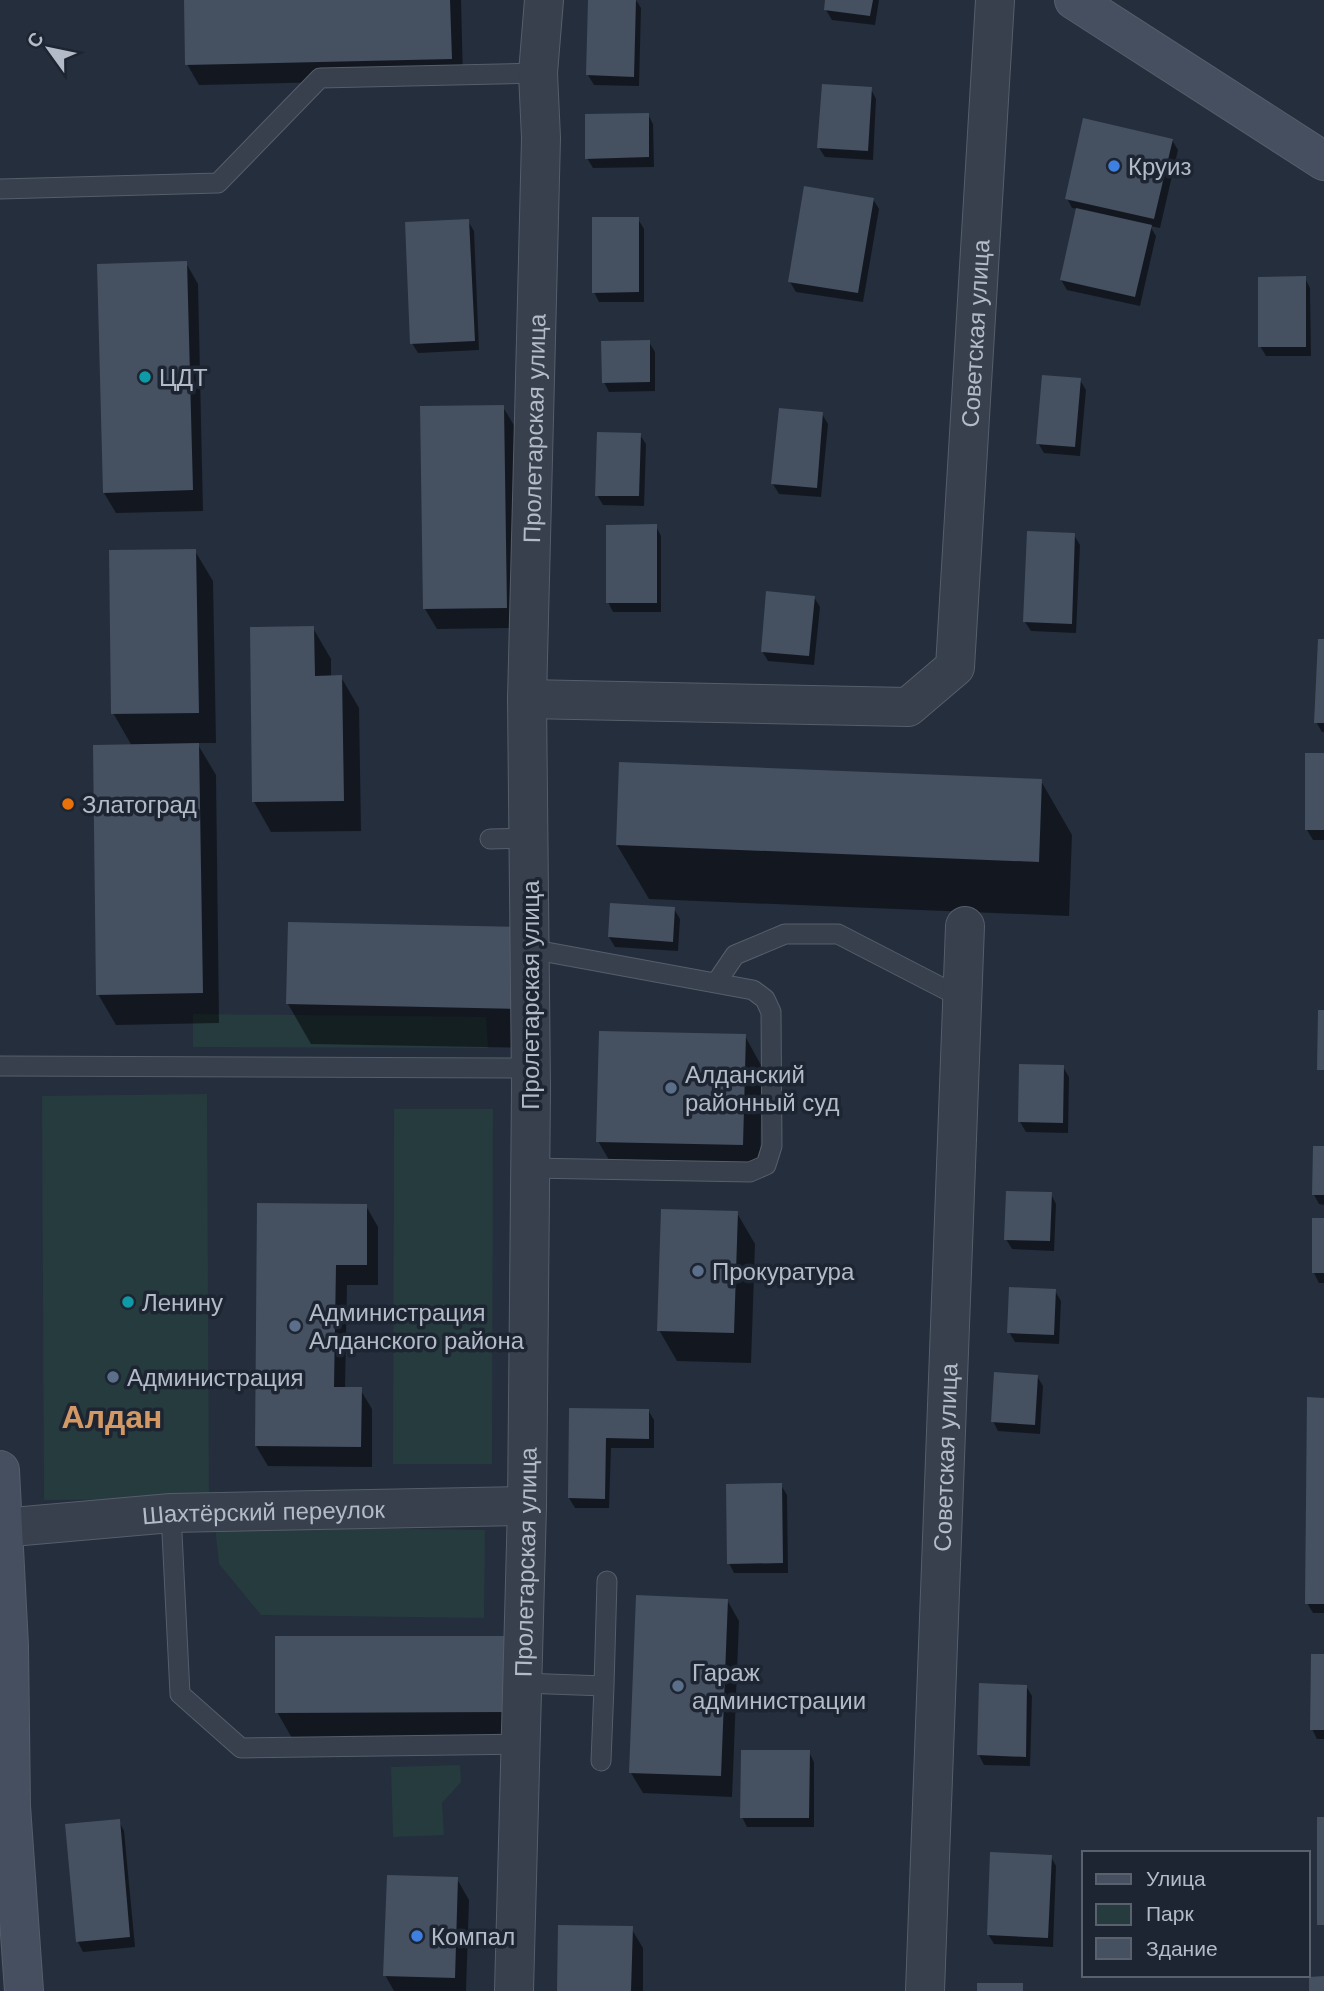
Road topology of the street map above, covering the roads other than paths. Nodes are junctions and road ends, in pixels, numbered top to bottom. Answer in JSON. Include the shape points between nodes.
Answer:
{"nodes":[{"id":1,"x":544,"y":0,"type":"edge"},
{"id":2,"x":995,"y":0,"type":"edge"},
{"id":3,"x":1074,"y":0,"type":"edge"},
{"id":4,"x":538,"y":73,"type":"junction"},
{"id":5,"x":1324,"y":161,"type":"edge"},
{"id":6,"x":0,"y":189,"type":"edge"},
{"id":7,"x":527,"y":699,"type":"junction"},
{"id":8,"x":528,"y":838,"type":"junction"},
{"id":9,"x":490,"y":839,"type":"dead end"},
{"id":10,"x":965,"y":926,"type":"dead end"},
{"id":11,"x":530,"y":949,"type":"junction"},
{"id":12,"x":716,"y":983,"type":"junction"},
{"id":13,"x":962,"y":998,"type":"junction"},
{"id":14,"x":0,"y":1066,"type":"edge"},
{"id":15,"x":530,"y":1068,"type":"junction"},
{"id":16,"x":530,"y":1168,"type":"junction"},
{"id":17,"x":0,"y":1470,"type":"edge"},
{"id":18,"x":527,"y":1506,"type":"junction"},
{"id":19,"x":171,"y":1513,"type":"junction"},
{"id":20,"x":1,"y":1527,"type":"edge"},
{"id":21,"x":607,"y":1581,"type":"dead end"},
{"id":22,"x":522,"y":1683,"type":"junction"},
{"id":23,"x":604,"y":1686,"type":"junction"},
{"id":24,"x":521,"y":1744,"type":"junction"},
{"id":25,"x":601,"y":1761,"type":"dead end"},
{"id":26,"x":24,"y":1991,"type":"edge"},
{"id":27,"x":514,"y":1991,"type":"edge"},
{"id":28,"x":925,"y":1991,"type":"edge"}],
"edges":[{"from":1,"to":4,"type":"street","name":"Пролетарская улица"},
{"from":2,"to":7,"type":"street","name":"Советская улица","via":[[955,667],[908,708]]},
{"from":3,"to":5,"type":"main road"},
{"from":4,"to":6,"type":"lane","via":[[320,78],[218,183]]},
{"from":4,"to":7,"type":"street","name":"Пролетарская улица","via":[[541,138]]},
{"from":7,"to":8,"type":"street","name":"Пролетарская улица"},
{"from":8,"to":9,"type":"lane"},
{"from":8,"to":11,"type":"street","name":"Пролетарская улица"},
{"from":10,"to":13,"type":"street","name":"Советская улица"},
{"from":11,"to":12,"type":"lane"},
{"from":11,"to":15,"type":"street","name":"Пролетарская улица"},
{"from":12,"to":13,"type":"lane","via":[[735,955],[785,934],[838,934]]},
{"from":12,"to":16,"type":"lane","via":[[753,990],[765,999],[771,1012],[772,1146],[766,1165],[750,1172]]},
{"from":13,"to":28,"type":"street","name":"Советская улица"},
{"from":14,"to":15,"type":"lane","via":[[317,1075]]},
{"from":15,"to":16,"type":"street","name":"Пролетарская улица"},
{"from":16,"to":18,"type":"street","name":"Пролетарская улица"},
{"from":17,"to":20,"type":"main road"},
{"from":18,"to":19,"type":"street","name":"Шахтёрский переулок"},
{"from":18,"to":22,"type":"street","name":"Пролетарская улица"},
{"from":19,"to":20,"type":"street","name":"Шахтёрский переулок"},
{"from":19,"to":24,"type":"lane","via":[[180,1694],[241,1748]]},
{"from":20,"to":26,"type":"main road","via":[[9,1646],[11,1806]]},
{"from":21,"to":23,"type":"lane"},
{"from":22,"to":23,"type":"lane"},
{"from":22,"to":24,"type":"street","name":"Пролетарская улица"},
{"from":23,"to":25,"type":"lane"},
{"from":24,"to":27,"type":"street","name":"Пролетарская улица"}]}
